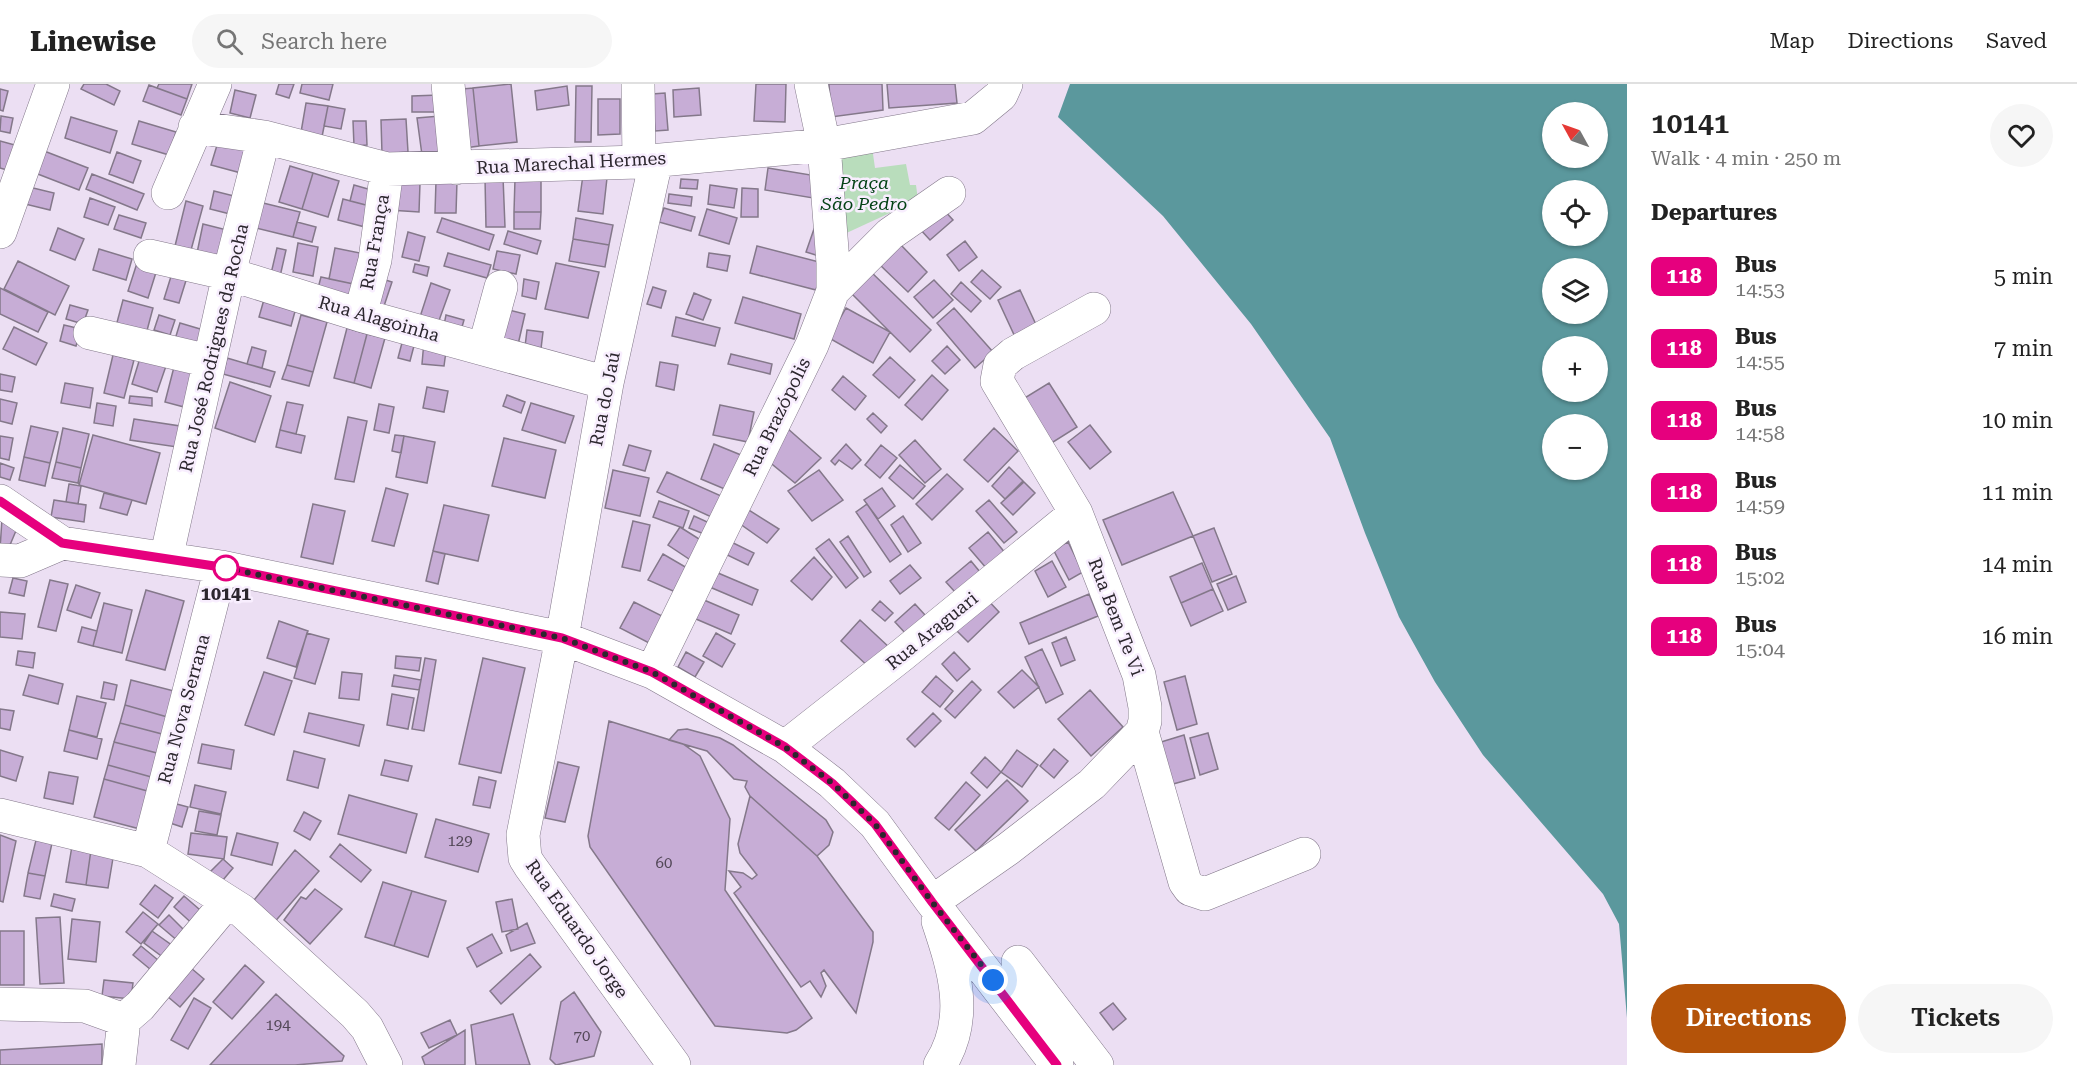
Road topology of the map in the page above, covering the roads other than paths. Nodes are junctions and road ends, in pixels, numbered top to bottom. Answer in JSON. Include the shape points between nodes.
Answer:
{"nodes":[{"id":1,"x":53,"y":84,"type":"edge"},
{"id":2,"x":215,"y":84,"type":"edge"},
{"id":3,"x":448,"y":84,"type":"edge"},
{"id":4,"x":638,"y":84,"type":"edge"},
{"id":5,"x":812,"y":84,"type":"edge"},
{"id":6,"x":1006,"y":84,"type":"edge"},
{"id":7,"x":195,"y":127,"type":"junction"},
{"id":8,"x":264,"y":137,"type":"junction"},
{"id":9,"x":824,"y":145,"type":"junction"},
{"id":10,"x":647,"y":162,"type":"junction"},
{"id":11,"x":456,"y":168,"type":"junction"},
{"id":12,"x":387,"y":169,"type":"junction"},
{"id":13,"x":168,"y":193,"type":"dead end"},
{"id":14,"x":949,"y":193,"type":"dead end"},
{"id":15,"x":0,"y":232,"type":"edge"},
{"id":16,"x":150,"y":256,"type":"dead end"},
{"id":17,"x":229,"y":274,"type":"junction"},
{"id":18,"x":501,"y":286,"type":"dead end"},
{"id":19,"x":833,"y":291,"type":"junction"},
{"id":20,"x":1094,"y":309,"type":"dead end"},
{"id":21,"x":360,"y":315,"type":"junction"},
{"id":22,"x":90,"y":333,"type":"dead end"},
{"id":23,"x":484,"y":349,"type":"junction"},
{"id":24,"x":209,"y":361,"type":"junction"},
{"id":25,"x":607,"y":384,"type":"junction"},
{"id":26,"x":0,"y":501,"type":"edge"},
{"id":27,"x":1076,"y":513,"type":"junction"},
{"id":28,"x":62,"y":543,"type":"junction"},
{"id":29,"x":166,"y":560,"type":"junction"},
{"id":30,"x":1,"y":561,"type":"edge"},
{"id":31,"x":221,"y":567,"type":"junction"},
{"id":32,"x":562,"y":638,"type":"junction"},
{"id":33,"x":652,"y":672,"type":"junction"},
{"id":34,"x":1142,"y":732,"type":"junction"},
{"id":35,"x":785,"y":747,"type":"junction"},
{"id":36,"x":0,"y":815,"type":"edge"},
{"id":37,"x":147,"y":851,"type":"junction"},
{"id":38,"x":1304,"y":854,"type":"dead end"},
{"id":39,"x":227,"y":902,"type":"junction"},
{"id":40,"x":932,"y":902,"type":"junction"},
{"id":41,"x":1018,"y":962,"type":"dead end"},
{"id":42,"x":0,"y":1004,"type":"edge"},
{"id":43,"x":124,"y":1020,"type":"junction"},
{"id":44,"x":119,"y":1065,"type":"edge"},
{"id":45,"x":386,"y":1065,"type":"edge"},
{"id":46,"x":674,"y":1065,"type":"edge"},
{"id":47,"x":940,"y":1065,"type":"edge"},
{"id":48,"x":1057,"y":1065,"type":"edge"},
{"id":49,"x":1096,"y":1065,"type":"edge"}],
"edges":[{"from":1,"to":15,"type":"street"},
{"from":2,"to":7,"type":"street"},
{"from":3,"to":11,"type":"street"},
{"from":4,"to":10,"type":"street","name":"Rua do Jaú"},
{"from":5,"to":9,"type":"street","name":"Rua Brazópolis"},
{"from":6,"to":9,"type":"street","name":"Rua Marechal Hermes","via":[[1001,95],[973,118]]},
{"from":7,"to":8,"type":"street","name":"Rua Marechal Hermes"},
{"from":7,"to":13,"type":"street"},
{"from":8,"to":12,"type":"street","name":"Rua Marechal Hermes"},
{"from":8,"to":17,"type":"street","name":"Rua José Rodrigues da Rocha"},
{"from":9,"to":10,"type":"street","name":"Rua Marechal Hermes"},
{"from":9,"to":19,"type":"street","name":"Rua Brazópolis"},
{"from":10,"to":11,"type":"street","name":"Rua Marechal Hermes"},
{"from":10,"to":25,"type":"street","name":"Rua do Jaú"},
{"from":11,"to":12,"type":"street","name":"Rua Marechal Hermes"},
{"from":12,"to":21,"type":"street","name":"Rua França","via":[[375,261]]},
{"from":14,"to":19,"type":"street","via":[[890,234]]},
{"from":16,"to":17,"type":"street","name":"Rua Alagoinha"},
{"from":17,"to":21,"type":"street","name":"Rua Alagoinha"},
{"from":17,"to":24,"type":"street","name":"Rua José Rodrigues da Rocha"},
{"from":18,"to":23,"type":"street"},
{"from":19,"to":33,"type":"street","name":"Rua Brazópolis","via":[[812,345]]},
{"from":20,"to":27,"type":"street","name":"Rua Bem Te Vi","via":[[1013,354],[997,372],[1002,389]]},
{"from":21,"to":23,"type":"street","name":"Rua Alagoinha"},
{"from":22,"to":24,"type":"street"},
{"from":23,"to":25,"type":"street","name":"Rua Alagoinha"},
{"from":24,"to":29,"type":"street","name":"Rua José Rodrigues da Rocha"},
{"from":25,"to":32,"type":"street","name":"Rua do Jaú"},
{"from":26,"to":28,"type":"street"},
{"from":27,"to":34,"type":"street","name":"Rua Bem Te Vi","via":[[1139,675],[1145,707]]},
{"from":27,"to":35,"type":"street","name":"Rua Araguari"},
{"from":28,"to":29,"type":"street"},
{"from":28,"to":30,"type":"street","via":[[37,556]]},
{"from":29,"to":31,"type":"street"},
{"from":31,"to":32,"type":"street"},
{"from":31,"to":37,"type":"street","name":"Rua Nova Serrana"},
{"from":32,"to":33,"type":"street"},
{"from":32,"to":46,"type":"street","name":"Rua Eduardo Jorge","via":[[525,818],[525,858]]},
{"from":33,"to":35,"type":"street"},
{"from":34,"to":38,"type":"street","via":[[1185,882],[1190,888],[1205,894]]},
{"from":34,"to":40,"type":"street","via":[[1092,784]]},
{"from":35,"to":40,"type":"street","via":[[832,783],[875,824]]},
{"from":36,"to":37,"type":"street"},
{"from":37,"to":39,"type":"street"},
{"from":39,"to":43,"type":"street"},
{"from":39,"to":45,"type":"street","via":[[241,910],[355,1014]]},
{"from":40,"to":47,"type":"street","via":[[959,1001],[953,1037]]},
{"from":40,"to":48,"type":"street"},
{"from":41,"to":49,"type":"street"},
{"from":42,"to":43,"type":"street","via":[[85,1006]]},
{"from":43,"to":44,"type":"street"}]}
